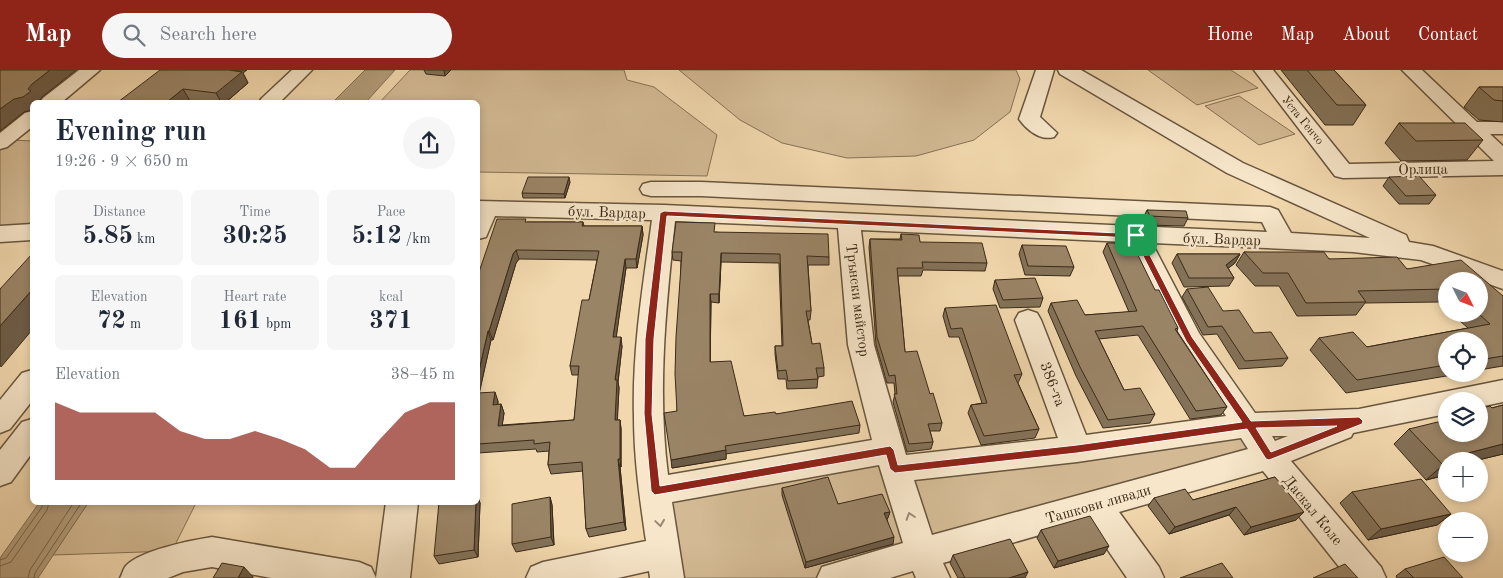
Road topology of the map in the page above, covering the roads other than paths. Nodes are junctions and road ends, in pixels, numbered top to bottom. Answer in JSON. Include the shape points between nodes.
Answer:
{"nodes":[{"id":1,"x":91,"y":70,"type":"edge"},
{"id":2,"x":303,"y":70,"type":"edge"},
{"id":3,"x":1045,"y":70,"type":"edge"},
{"id":4,"x":1068,"y":70,"type":"edge"},
{"id":5,"x":1263,"y":70,"type":"edge"},
{"id":6,"x":1411,"y":70,"type":"edge"},
{"id":7,"x":53,"y":100,"type":"edge"},
{"id":8,"x":271,"y":100,"type":"edge"},
{"id":9,"x":30,"y":118,"type":"edge"},
{"id":10,"x":1472,"y":128,"type":"junction"},
{"id":11,"x":1503,"y":128,"type":"edge"},
{"id":12,"x":1047,"y":133,"type":"dead end"},
{"id":13,"x":0,"y":142,"type":"edge"},
{"id":14,"x":1503,"y":158,"type":"edge"},
{"id":15,"x":1503,"y":168,"type":"edge"},
{"id":16,"x":1343,"y":171,"type":"joint"},
{"id":17,"x":651,"y":189,"type":"dead end"},
{"id":18,"x":482,"y":208,"type":"edge"},
{"id":19,"x":664,"y":213,"type":"junction"},
{"id":20,"x":849,"y":222,"type":"junction"},
{"id":21,"x":30,"y":232,"type":"edge"},
{"id":22,"x":0,"y":234,"type":"edge"},
{"id":23,"x":1136,"y":235,"type":"junction"},
{"id":24,"x":1284,"y":242,"type":"junction"},
{"id":25,"x":1424,"y":252,"type":"junction"},
{"id":26,"x":1467,"y":267,"type":"junction"},
{"id":27,"x":1503,"y":280,"type":"edge"},
{"id":28,"x":1503,"y":302,"type":"edge"},
{"id":29,"x":1028,"y":320,"type":"dead end"},
{"id":30,"x":30,"y":384,"type":"edge"},
{"id":31,"x":1503,"y":391,"type":"edge"},
{"id":32,"x":1488,"y":394,"type":"edge"},
{"id":33,"x":1438,"y":405,"type":"edge"},
{"id":34,"x":0,"y":421,"type":"edge"},
{"id":35,"x":1359,"y":421,"type":"junction"},
{"id":36,"x":1249,"y":425,"type":"junction"},
{"id":37,"x":30,"y":434,"type":"edge"},
{"id":38,"x":1077,"y":449,"type":"junction"},
{"id":39,"x":1269,"y":456,"type":"junction"},
{"id":40,"x":892,"y":460,"type":"junction"},
{"id":41,"x":0,"y":473,"type":"edge"},
{"id":42,"x":655,"y":491,"type":"junction"},
{"id":43,"x":402,"y":505,"type":"edge"},
{"id":44,"x":1095,"y":505,"type":"junction"},
{"id":45,"x":665,"y":566,"type":"edge"},
{"id":46,"x":928,"y":566,"type":"edge"},
{"id":47,"x":137,"y":578,"type":"edge"},
{"id":48,"x":359,"y":578,"type":"edge"},
{"id":49,"x":393,"y":578,"type":"edge"},
{"id":50,"x":543,"y":578,"type":"edge"},
{"id":51,"x":834,"y":578,"type":"edge"},
{"id":52,"x":1147,"y":578,"type":"edge"},
{"id":53,"x":1369,"y":578,"type":"edge"}],
"edges":[{"from":1,"to":7,"type":"street"},
{"from":2,"to":8,"type":"street"},
{"from":3,"to":12,"type":"street","via":[[1029,119]]},
{"from":4,"to":25,"type":"street","via":[[1235,168]]},
{"from":5,"to":16,"type":"street","name":"Уста Генчо"},
{"from":6,"to":10,"type":"street"},
{"from":9,"to":13,"type":"street"},
{"from":10,"to":11,"type":"street"},
{"from":10,"to":14,"type":"street"},
{"from":15,"to":16,"type":"street","name":"Орлица"},
{"from":17,"to":24,"type":"street","via":[[1270,214]]},
{"from":18,"to":19,"type":"street","name":"бул. Вардар"},
{"from":19,"to":20,"type":"street","name":"бул. Вардар"},
{"from":19,"to":42,"type":"street","via":[[650,339],[648,414]]},
{"from":20,"to":23,"type":"street","name":"бул. Вардар"},
{"from":20,"to":40,"type":"street","name":"Трънски майстор","via":[[861,345]]},
{"from":21,"to":22,"type":"street"},
{"from":23,"to":24,"type":"street","name":"бул. Вардар"},
{"from":23,"to":36,"type":"street","name":"Даскал Коле","via":[[1188,339]]},
{"from":24,"to":25,"type":"street","name":"бул. Вардар","via":[[1353,244]]},
{"from":25,"to":26,"type":"street","name":"бул. Вардар"},
{"from":26,"to":27,"type":"street","name":"бул. Вардар"},
{"from":26,"to":28,"type":"street"},
{"from":29,"to":38,"type":"street","name":"386-та"},
{"from":30,"to":34,"type":"street"},
{"from":31,"to":32,"type":"street"},
{"from":33,"to":35,"type":"street","name":"Ташкови ливади"},
{"from":35,"to":36,"type":"street","name":"Ташкови ливади"},
{"from":35,"to":39,"type":"street","name":"Ташкови ливади"},
{"from":36,"to":38,"type":"street","name":"Ташкови ливади"},
{"from":36,"to":39,"type":"street","name":"Даскал Коле"},
{"from":37,"to":41,"type":"street"},
{"from":38,"to":40,"type":"street","name":"Ташкови ливади"},
{"from":39,"to":44,"type":"street","name":"Ташкови ливади"},
{"from":39,"to":53,"type":"street","name":"Даскал Коле"},
{"from":40,"to":42,"type":"street","name":"Ташкови ливади"},
{"from":46,"to":40,"type":"street","name":"Трънски майстор","one_way":true},
{"from":42,"to":45,"type":"street","one_way":true},
{"from":43,"to":49,"type":"street"},
{"from":44,"to":46,"type":"street","name":"Ташкови ливади"},
{"from":44,"to":52,"type":"street"},
{"from":45,"to":50,"type":"street"},
{"from":46,"to":51,"type":"street","name":"Ташкови ливади"},
{"from":47,"to":48,"type":"street","via":[[183,557],[212,552]]}]}
